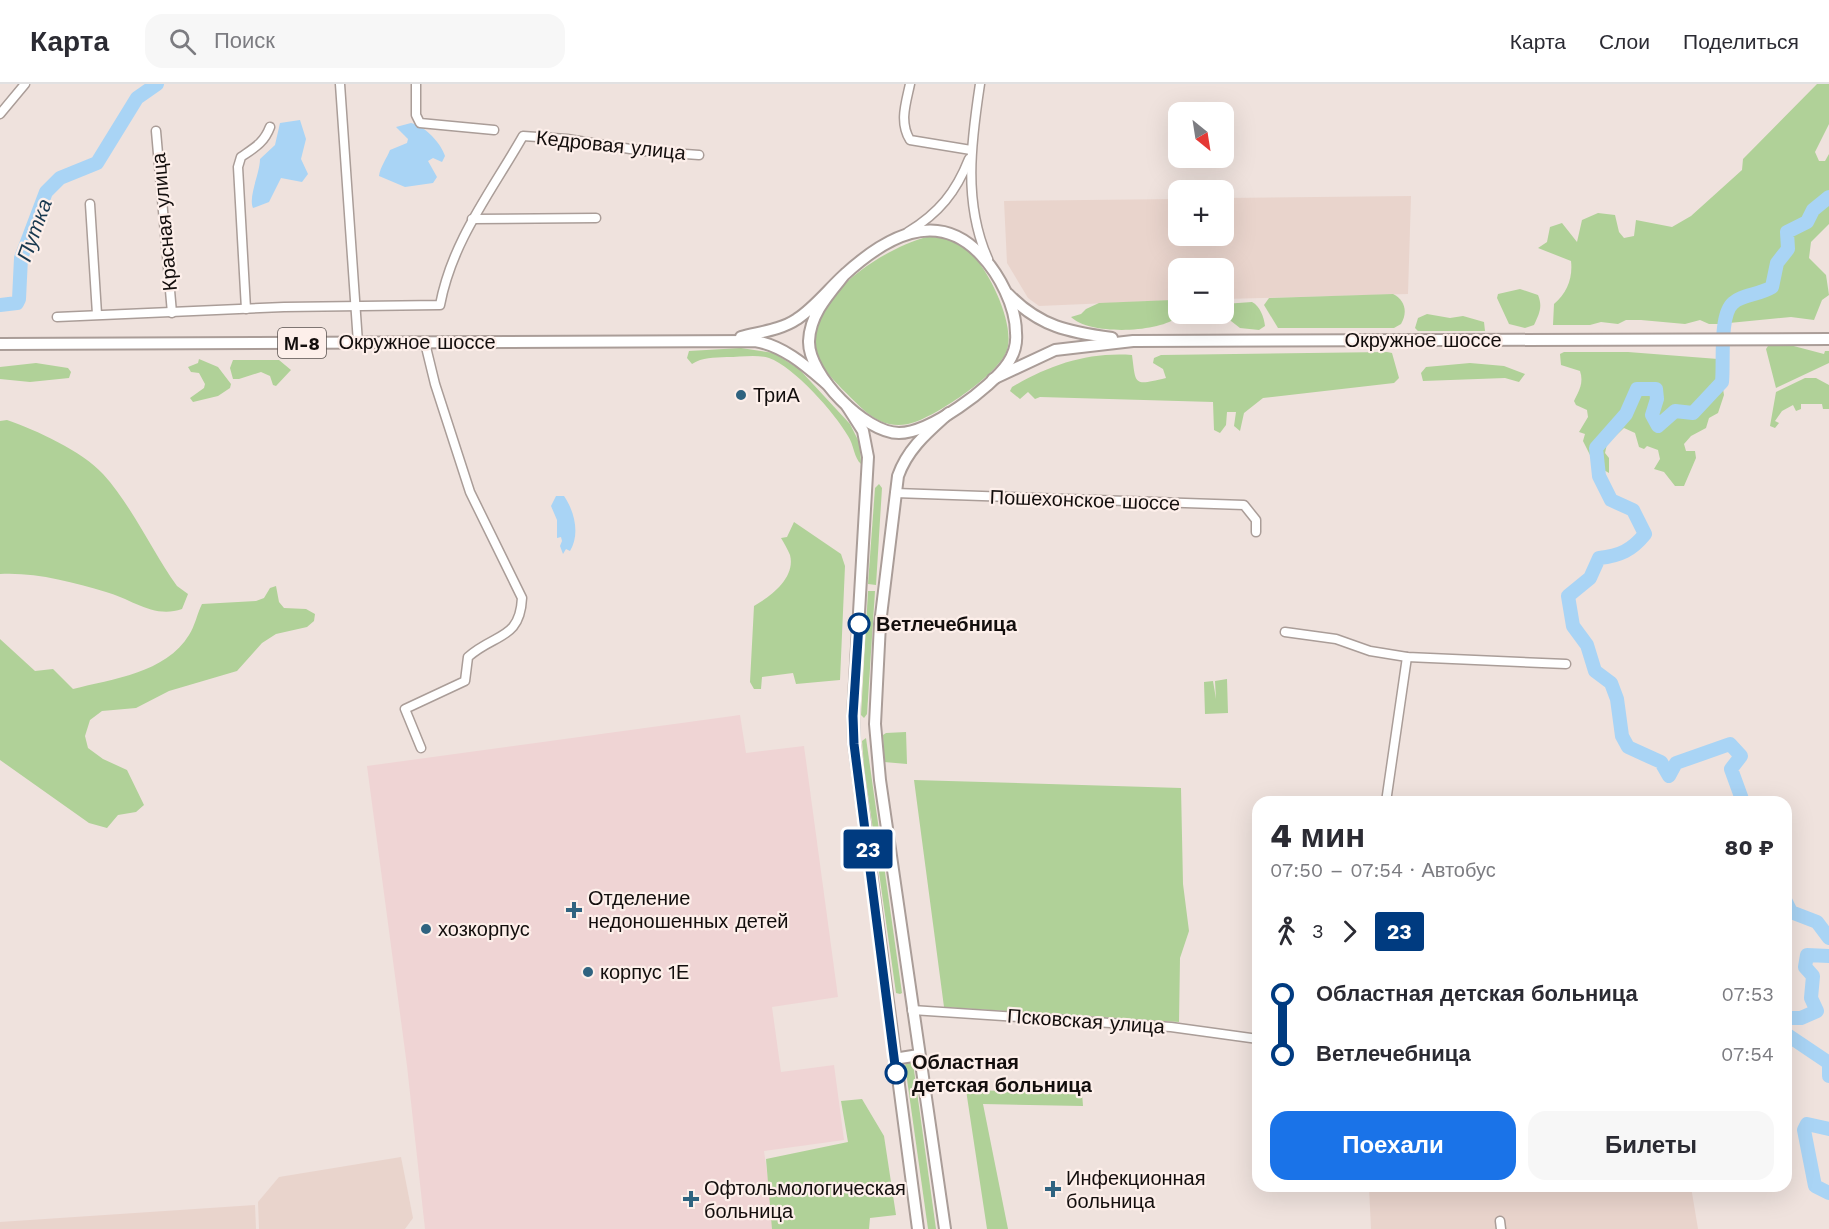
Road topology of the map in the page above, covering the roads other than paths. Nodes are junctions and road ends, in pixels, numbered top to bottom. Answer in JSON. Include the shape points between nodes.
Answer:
{"nodes":[{"id":1,"x":25,"y":84,"type":"edge"},
{"id":2,"x":340,"y":84,"type":"edge"},
{"id":3,"x":416,"y":84,"type":"edge"},
{"id":4,"x":910,"y":84,"type":"edge"},
{"id":5,"x":980,"y":84,"type":"edge"},
{"id":6,"x":0,"y":114,"type":"edge"},
{"id":7,"x":270,"y":127,"type":"dead end"},
{"id":8,"x":494,"y":130,"type":"dead end"},
{"id":9,"x":156,"y":131,"type":"dead end"},
{"id":10,"x":971,"y":153,"type":"junction"},
{"id":11,"x":699,"y":154,"type":"dead end"},
{"id":12,"x":90,"y":204,"type":"dead end"},
{"id":13,"x":596,"y":218,"type":"dead end"},
{"id":14,"x":472,"y":219,"type":"junction"},
{"id":15,"x":900,"y":237,"type":"junction"},
{"id":16,"x":990,"y":265,"type":"junction"},
{"id":17,"x":845,"y":274,"type":"junction"},
{"id":18,"x":1004,"y":290,"type":"junction"},
{"id":19,"x":354,"y":306,"type":"junction"},
{"id":20,"x":246,"y":309,"type":"junction"},
{"id":21,"x":172,"y":313,"type":"junction"},
{"id":22,"x":97,"y":314,"type":"junction"},
{"id":23,"x":57,"y":317,"type":"dead end"},
{"id":24,"x":1829,"y":339,"type":"edge"},
{"id":25,"x":727,"y":340,"type":"junction"},
{"id":26,"x":1133,"y":341,"type":"junction"},
{"id":27,"x":358,"y":343,"type":"junction"},
{"id":28,"x":425,"y":343,"type":"junction"},
{"id":29,"x":0,"y":344,"type":"edge"},
{"id":30,"x":993,"y":380,"type":"junction"},
{"id":31,"x":827,"y":384,"type":"junction"},
{"id":32,"x":847,"y":405,"type":"junction"},
{"id":33,"x":949,"y":413,"type":"junction"},
{"id":34,"x":894,"y":492,"type":"junction"},
{"id":35,"x":1256,"y":532,"type":"dead end"},
{"id":36,"x":1285,"y":632,"type":"dead end"},
{"id":37,"x":1407,"y":657,"type":"junction"},
{"id":38,"x":1566,"y":664,"type":"dead end"},
{"id":39,"x":875,"y":724,"type":"junction"},
{"id":40,"x":853,"y":726,"type":"junction"},
{"id":41,"x":421,"y":748,"type":"dead end"},
{"id":42,"x":1387,"y":796,"type":"edge"},
{"id":43,"x":912,"y":1010,"type":"junction"},
{"id":44,"x":1252,"y":1038,"type":"edge"},
{"id":45,"x":919,"y":1055,"type":"junction"},
{"id":46,"x":894,"y":1059,"type":"junction"},
{"id":47,"x":918,"y":1229,"type":"edge"},
{"id":48,"x":945,"y":1229,"type":"edge"}],
"edges":[{"from":1,"to":6,"type":"street"},
{"from":2,"to":19,"type":"street"},
{"from":3,"to":8,"type":"street","via":[[417,120],[425,125]]},
{"from":4,"to":10,"type":"street","via":[[903,115],[910,140]]},
{"from":5,"to":10,"type":"street"},
{"from":7,"to":20,"type":"street","via":[[258,147],[241,157],[238,167]]},
{"from":9,"to":21,"type":"street","name":"Красная улица"},
{"from":10,"to":15,"type":"street","via":[[960,182],[941,208]]},
{"from":10,"to":16,"type":"street","via":[[975,222]]},
{"from":11,"to":14,"type":"street","name":"Кедровая улица","via":[[523,136]]},
{"from":12,"to":22,"type":"street"},
{"from":13,"to":14,"type":"street"},
{"from":14,"to":19,"type":"street","via":[[449,267],[440,305]]},
{"from":15,"to":16,"type":"main road","name":"Окружное шоссе","via":[[930,230],[952,233],[969,243]]},
{"from":15,"to":17,"type":"main road","name":"Окружное шоссе"},
{"from":16,"to":18,"type":"main road","name":"Окружное шоссе"},
{"from":17,"to":25,"type":"main road","name":"Окружное шоссе","via":[[796,320]]},
{"from":17,"to":31,"type":"main road","name":"Окружное шоссе","via":[[817,312],[810,334],[812,360]]},
{"from":18,"to":26,"type":"main road","name":"Окружное шоссе","via":[[1047,324]]},
{"from":18,"to":30,"type":"main road","name":"Окружное шоссе","via":[[1017,337],[1008,362]]},
{"from":19,"to":20,"type":"street"},
{"from":19,"to":27,"type":"street"},
{"from":20,"to":21,"type":"street"},
{"from":21,"to":22,"type":"street"},
{"from":22,"to":23,"type":"street"},
{"from":24,"to":26,"type":"main road","name":"Окружное шоссе"},
{"from":25,"to":28,"type":"main road","name":"Окружное шоссе","number":"М-8"},
{"from":25,"to":31,"type":"main road","name":"Окружное шоссе","via":[[773,345]]},
{"from":26,"to":30,"type":"main road","name":"Окружное шоссе","via":[[1055,350]]},
{"from":27,"to":28,"type":"main road","name":"Окружное шоссе","number":"М-8"},
{"from":27,"to":29,"type":"main road","name":"Окружное шоссе","number":"М-8"},
{"from":28,"to":41,"type":"street","via":[[470,492],[522,598],[521,614],[512,631],[482,644],[468,657],[465,681],[405,709]]},
{"from":30,"to":33,"type":"main road","name":"Окружное шоссе"},
{"from":31,"to":32,"type":"main road","name":"Окружное шоссе"},
{"from":32,"to":33,"type":"main road","name":"Окружное шоссе","via":[[879,428],[897,433],[923,427]]},
{"from":32,"to":40,"type":"main road","via":[[863,431],[868,457]]},
{"from":33,"to":34,"type":"main road","via":[[909,452]]},
{"from":34,"to":35,"type":"street","name":"Пошехонское шоссе","via":[[1244,505],[1256,520]]},
{"from":34,"to":39,"type":"main road","via":[[883,587]]},
{"from":36,"to":37,"type":"street","via":[[1336,639],[1370,651]]},
{"from":37,"to":38,"type":"street"},
{"from":37,"to":42,"type":"street"},
{"from":39,"to":40,"type":"main road"},
{"from":39,"to":43,"type":"main road"},
{"from":40,"to":46,"type":"main road"},
{"from":43,"to":44,"type":"street","name":"Псковская улица","via":[[1171,1028]]},
{"from":43,"to":45,"type":"main road"},
{"from":45,"to":46,"type":"main road"},
{"from":45,"to":48,"type":"main road"},
{"from":46,"to":47,"type":"main road"}]}
